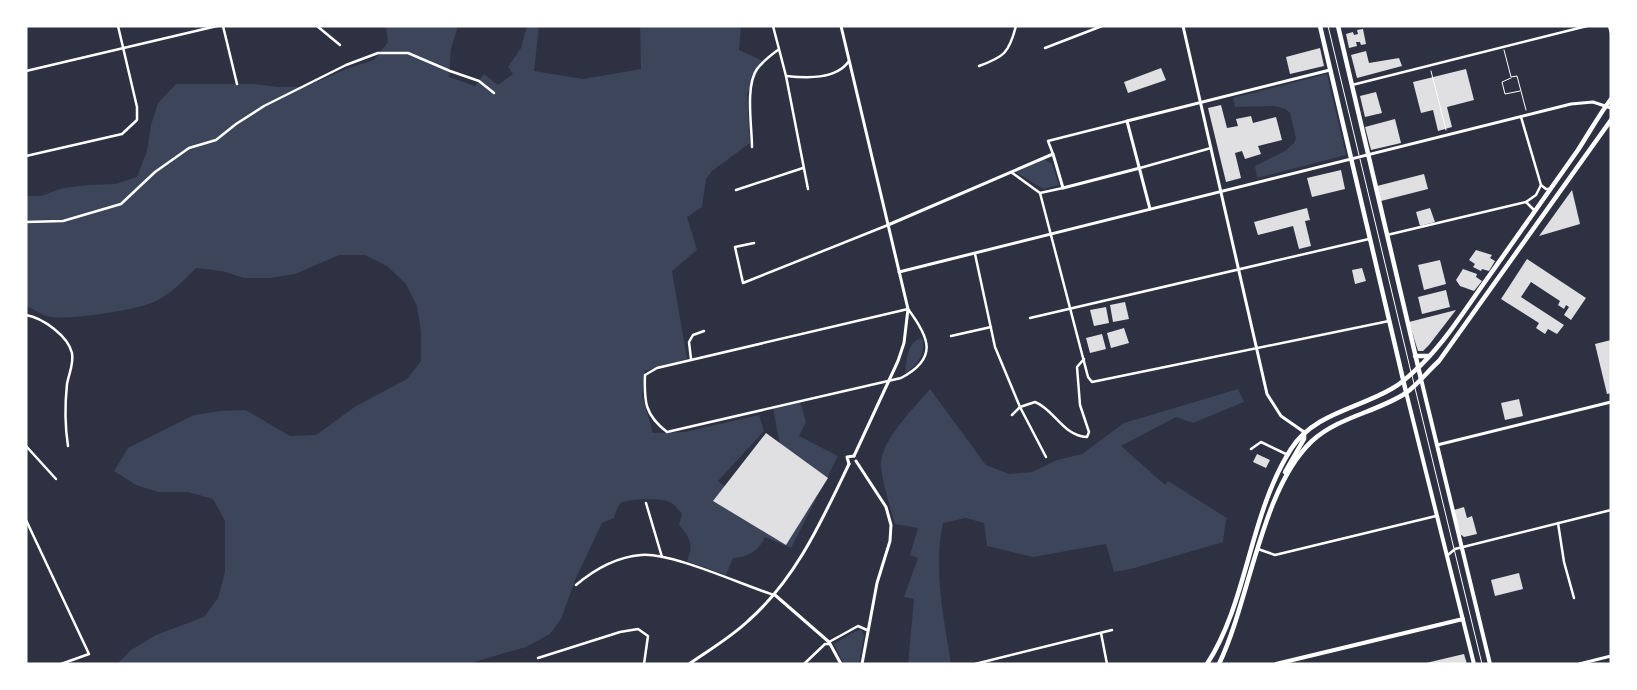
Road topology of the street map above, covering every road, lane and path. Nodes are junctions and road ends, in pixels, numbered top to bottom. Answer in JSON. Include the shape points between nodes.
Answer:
{"nodes":[{"id":1,"x":118,"y":26,"type":"edge"},
{"id":2,"x":218,"y":26,"type":"edge"},
{"id":3,"x":223,"y":26,"type":"edge"},
{"id":4,"x":317,"y":26,"type":"edge"},
{"id":5,"x":773,"y":26,"type":"edge"},
{"id":6,"x":840,"y":26,"type":"edge"},
{"id":7,"x":1016,"y":26,"type":"edge"},
{"id":8,"x":1102,"y":26,"type":"edge"},
{"id":9,"x":1183,"y":26,"type":"edge"},
{"id":10,"x":1320,"y":26,"type":"edge"},
{"id":11,"x":1328,"y":26,"type":"edge"},
{"id":12,"x":1338,"y":26,"type":"edge"},
{"id":13,"x":1586,"y":26,"type":"edge"},
{"id":14,"x":1609,"y":26,"type":"edge"},
{"id":15,"x":1611,"y":32,"type":"edge"},
{"id":16,"x":340,"y":45,"type":"dead end"},
{"id":17,"x":1503,"y":47,"type":"junction"},
{"id":18,"x":123,"y":48,"type":"junction"},
{"id":19,"x":1045,"y":48,"type":"dead end"},
{"id":20,"x":778,"y":50,"type":"junction"},
{"id":21,"x":850,"y":60,"type":"junction"},
{"id":22,"x":979,"y":66,"type":"dead end"},
{"id":23,"x":1430,"y":66,"type":"junction"},
{"id":24,"x":1330,"y":70,"type":"junction"},
{"id":25,"x":26,"y":71,"type":"edge"},
{"id":26,"x":786,"y":76,"type":"junction"},
{"id":27,"x":1511,"y":77,"type":"junction"},
{"id":28,"x":237,"y":84,"type":"dead end"},
{"id":29,"x":1352,"y":85,"type":"junction"},
{"id":30,"x":1521,"y":90,"type":"junction"},
{"id":31,"x":494,"y":93,"type":"dead end"},
{"id":32,"x":1611,"y":99,"type":"edge"},
{"id":33,"x":1201,"y":102,"type":"junction"},
{"id":34,"x":1608,"y":106,"type":"edge"},
{"id":35,"x":1528,"y":115,"type":"junction"},
{"id":36,"x":1521,"y":117,"type":"junction"},
{"id":37,"x":1611,"y":120,"type":"edge"},
{"id":38,"x":1127,"y":121,"type":"junction"},
{"id":39,"x":1448,"y":136,"type":"junction"},
{"id":40,"x":752,"y":148,"type":"dead end"},
{"id":41,"x":1211,"y":148,"type":"junction"},
{"id":42,"x":1053,"y":154,"type":"junction"},
{"id":43,"x":1369,"y":155,"type":"junction"},
{"id":44,"x":26,"y":156,"type":"edge"},
{"id":45,"x":1359,"y":157,"type":"junction"},
{"id":46,"x":1352,"y":158,"type":"junction"},
{"id":47,"x":803,"y":168,"type":"junction"},
{"id":48,"x":1140,"y":168,"type":"junction"},
{"id":49,"x":1010,"y":171,"type":"junction"},
{"id":50,"x":1542,"y":185,"type":"junction"},
{"id":51,"x":1063,"y":188,"type":"junction"},
{"id":52,"x":1551,"y":188,"type":"junction"},
{"id":53,"x":808,"y":189,"type":"dead end"},
{"id":54,"x":736,"y":190,"type":"dead end"},
{"id":55,"x":1221,"y":191,"type":"junction"},
{"id":56,"x":1040,"y":193,"type":"junction"},
{"id":57,"x":1526,"y":202,"type":"junction"},
{"id":58,"x":1150,"y":209,"type":"junction"},
{"id":59,"x":1535,"y":211,"type":"junction"},
{"id":60,"x":26,"y":222,"type":"edge"},
{"id":61,"x":888,"y":225,"type":"junction"},
{"id":62,"x":1051,"y":234,"type":"junction"},
{"id":63,"x":1387,"y":235,"type":"junction"},
{"id":64,"x":1370,"y":239,"type":"junction"},
{"id":65,"x":754,"y":243,"type":"dead end"},
{"id":66,"x":975,"y":254,"type":"junction"},
{"id":67,"x":1240,"y":270,"type":"junction"},
{"id":68,"x":899,"y":272,"type":"junction"},
{"id":69,"x":908,"y":309,"type":"junction"},
{"id":70,"x":1071,"y":309,"type":"junction"},
{"id":71,"x":26,"y":315,"type":"edge"},
{"id":72,"x":1030,"y":318,"type":"dead end"},
{"id":73,"x":1389,"y":320,"type":"junction"},
{"id":74,"x":991,"y":327,"type":"junction"},
{"id":75,"x":704,"y":331,"type":"dead end"},
{"id":76,"x":951,"y":336,"type":"dead end"},
{"id":77,"x":1257,"y":349,"type":"junction"},
{"id":78,"x":1406,"y":352,"type":"junction"},
{"id":79,"x":1415,"y":356,"type":"junction"},
{"id":80,"x":1430,"y":356,"type":"junction"},
{"id":81,"x":691,"y":359,"type":"junction"},
{"id":82,"x":1084,"y":359,"type":"junction"},
{"id":83,"x":1418,"y":367,"type":"junction"},
{"id":84,"x":1411,"y":374,"type":"junction"},
{"id":85,"x":1421,"y":378,"type":"junction"},
{"id":86,"x":888,"y":380,"type":"junction"},
{"id":87,"x":1403,"y":381,"type":"junction"},
{"id":88,"x":1414,"y":386,"type":"junction"},
{"id":89,"x":1406,"y":392,"type":"junction"},
{"id":90,"x":1611,"y":402,"type":"edge"},
{"id":91,"x":1020,"y":407,"type":"junction"},
{"id":92,"x":1012,"y":416,"type":"dead end"},
{"id":93,"x":1304,"y":432,"type":"junction"},
{"id":94,"x":1437,"y":445,"type":"junction"},
{"id":95,"x":26,"y":446,"type":"edge"},
{"id":96,"x":68,"y":446,"type":"dead end"},
{"id":97,"x":1250,"y":449,"type":"dead end"},
{"id":98,"x":1288,"y":455,"type":"junction"},
{"id":99,"x":854,"y":456,"type":"junction"},
{"id":100,"x":1046,"y":457,"type":"dead end"},
{"id":101,"x":856,"y":461,"type":"junction"},
{"id":102,"x":849,"y":464,"type":"junction"},
{"id":103,"x":56,"y":479,"type":"dead end"},
{"id":104,"x":1284,"y":481,"type":"junction"},
{"id":105,"x":646,"y":503,"type":"dead end"},
{"id":106,"x":1611,"y":510,"type":"edge"},
{"id":107,"x":1438,"y":515,"type":"junction"},
{"id":108,"x":26,"y":520,"type":"edge"},
{"id":109,"x":1558,"y":523,"type":"junction"},
{"id":110,"x":1462,"y":547,"type":"junction"},
{"id":111,"x":1455,"y":548,"type":"junction"},
{"id":112,"x":1258,"y":549,"type":"junction"},
{"id":113,"x":1448,"y":555,"type":"junction"},
{"id":114,"x":662,"y":557,"type":"junction"},
{"id":115,"x":576,"y":585,"type":"dead end"},
{"id":116,"x":774,"y":595,"type":"junction"},
{"id":117,"x":1574,"y":598,"type":"dead end"},
{"id":118,"x":1463,"y":619,"type":"junction"},
{"id":119,"x":866,"y":630,"type":"junction"},
{"id":120,"x":1112,"y":630,"type":"dead end"},
{"id":121,"x":1101,"y":633,"type":"junction"},
{"id":122,"x":830,"y":643,"type":"junction"},
{"id":123,"x":1611,"y":656,"type":"edge"},
{"id":124,"x":538,"y":658,"type":"dead end"},
{"id":125,"x":60,"y":664,"type":"edge"},
{"id":126,"x":644,"y":664,"type":"edge"},
{"id":127,"x":689,"y":664,"type":"edge"},
{"id":128,"x":804,"y":664,"type":"edge"},
{"id":129,"x":841,"y":664,"type":"edge"},
{"id":130,"x":862,"y":664,"type":"edge"},
{"id":131,"x":975,"y":664,"type":"edge"},
{"id":132,"x":1107,"y":664,"type":"edge"},
{"id":133,"x":1207,"y":664,"type":"edge"},
{"id":134,"x":1219,"y":664,"type":"edge"},
{"id":135,"x":1276,"y":664,"type":"edge"},
{"id":136,"x":1474,"y":664,"type":"edge"},
{"id":137,"x":1482,"y":664,"type":"edge"},
{"id":138,"x":1490,"y":664,"type":"edge"},
{"id":139,"x":1579,"y":664,"type":"edge"}],
"edges":[{"from":1,"to":18,"type":"street"},
{"from":2,"to":18,"type":"street"},
{"from":3,"to":28,"type":"street"},
{"from":4,"to":16,"type":"street"},
{"from":5,"to":20,"type":"street"},
{"from":6,"to":21,"type":"street"},
{"from":7,"to":22,"type":"street","via":[[1004,55]]},
{"from":8,"to":19,"type":"street"},
{"from":9,"to":33,"type":"street"},
{"from":10,"to":24,"type":"main road"},
{"from":11,"to":45,"type":"lane"},
{"from":12,"to":29,"type":"main road"},
{"from":13,"to":17,"type":"street"},
{"from":14,"to":15,"type":"street"},
{"from":17,"to":23,"type":"street"},
{"from":17,"to":27,"type":"path"},
{"from":18,"to":25,"type":"street"},
{"from":18,"to":44,"type":"street","via":[[138,107],[137,120],[131,128],[122,134]]},
{"from":20,"to":26,"type":"street"},
{"from":20,"to":40,"type":"street","via":[[755,71],[749,102]]},
{"from":21,"to":26,"type":"street","via":[[837,72],[824,76]]},
{"from":21,"to":61,"type":"street"},
{"from":23,"to":29,"type":"street"},
{"from":23,"to":39,"type":"path"},
{"from":24,"to":33,"type":"street"},
{"from":24,"to":46,"type":"main road"},
{"from":26,"to":47,"type":"street"},
{"from":27,"to":30,"type":"path","via":[[1517,76]]},
{"from":27,"to":30,"type":"path","via":[[1502,82],[1505,94]]},
{"from":29,"to":43,"type":"main road"},
{"from":30,"to":35,"type":"path"},
{"from":31,"to":60,"type":"street","via":[[479,81],[408,53],[378,53],[346,65],[264,106],[216,140],[188,148],[155,172],[121,204],[63,221]]},
{"from":32,"to":34,"type":"main road"},
{"from":33,"to":38,"type":"street"},
{"from":33,"to":41,"type":"street"},
{"from":34,"to":35,"type":"street","via":[[1579,103]]},
{"from":34,"to":52,"type":"main road"},
{"from":35,"to":36,"type":"street"},
{"from":36,"to":39,"type":"street"},
{"from":36,"to":50,"type":"street"},
{"from":37,"to":85,"type":"main road","via":[[1449,349]]},
{"from":38,"to":42,"type":"street","via":[[1048,141]]},
{"from":38,"to":48,"type":"street"},
{"from":39,"to":43,"type":"street"},
{"from":41,"to":48,"type":"street"},
{"from":41,"to":55,"type":"street"},
{"from":42,"to":49,"type":"street"},
{"from":42,"to":51,"type":"street"},
{"from":43,"to":45,"type":"street"},
{"from":43,"to":63,"type":"main road"},
{"from":45,"to":46,"type":"street"},
{"from":45,"to":78,"type":"lane"},
{"from":46,"to":55,"type":"street"},
{"from":46,"to":64,"type":"main road"},
{"from":47,"to":53,"type":"street"},
{"from":47,"to":54,"type":"street"},
{"from":48,"to":51,"type":"street"},
{"from":48,"to":58,"type":"street"},
{"from":49,"to":56,"type":"street"},
{"from":49,"to":61,"type":"street"},
{"from":50,"to":52,"type":"street","via":[[1546,189]]},
{"from":50,"to":57,"type":"street"},
{"from":51,"to":56,"type":"street"},
{"from":52,"to":59,"type":"main road"},
{"from":55,"to":58,"type":"street"},
{"from":55,"to":67,"type":"street"},
{"from":56,"to":62,"type":"street"},
{"from":57,"to":59,"type":"street"},
{"from":57,"to":63,"type":"street"},
{"from":58,"to":62,"type":"street"},
{"from":59,"to":80,"type":"main road"},
{"from":61,"to":65,"type":"street","via":[[743,283],[735,247]]},
{"from":61,"to":68,"type":"street"},
{"from":62,"to":66,"type":"street"},
{"from":62,"to":70,"type":"street"},
{"from":63,"to":79,"type":"main road"},
{"from":64,"to":67,"type":"street"},
{"from":64,"to":73,"type":"main road"},
{"from":66,"to":68,"type":"street"},
{"from":66,"to":74,"type":"street"},
{"from":67,"to":70,"type":"street"},
{"from":67,"to":77,"type":"street"},
{"from":68,"to":69,"type":"street"},
{"from":69,"to":81,"type":"street"},
{"from":69,"to":86,"type":"street","via":[[904,343]]},
{"from":69,"to":86,"type":"street","via":[[924,329],[926,351],[914,371],[902,378]]},
{"from":70,"to":72,"type":"street"},
{"from":70,"to":82,"type":"street"},
{"from":71,"to":96,"type":"street","via":[[45,321],[72,352],[73,365],[66,403]]},
{"from":73,"to":77,"type":"street"},
{"from":73,"to":87,"type":"main road"},
{"from":74,"to":76,"type":"street"},
{"from":74,"to":91,"type":"street","via":[[1001,364]]},
{"from":75,"to":81,"type":"street","via":[[693,335],[689,342]]},
{"from":77,"to":82,"type":"street","via":[[1097,383],[1088,377]]},
{"from":77,"to":93,"type":"street","via":[[1264,385],[1272,405],[1281,416]]},
{"from":78,"to":79,"type":"lane"},
{"from":78,"to":84,"type":"lane"},
{"from":79,"to":80,"type":"main road"},
{"from":79,"to":83,"type":"main road"},
{"from":80,"to":83,"type":"main road"},
{"from":81,"to":86,"type":"street","via":[[645,375],[644,396],[652,421],[667,432]]},
{"from":82,"to":91,"type":"street","via":[[1076,367],[1080,405],[1089,432],[1087,437],[1069,430],[1043,405],[1035,402]]},
{"from":83,"to":84,"type":"main road"},
{"from":83,"to":85,"type":"main road"},
{"from":84,"to":87,"type":"main road"},
{"from":84,"to":88,"type":"lane"},
{"from":85,"to":88,"type":"main road"},
{"from":85,"to":94,"type":"main road"},
{"from":86,"to":99,"type":"street"},
{"from":87,"to":89,"type":"main road"},
{"from":87,"to":93,"type":"main road"},
{"from":88,"to":89,"type":"main road"},
{"from":88,"to":111,"type":"lane"},
{"from":89,"to":104,"type":"main road","via":[[1318,436],[1301,453]]},
{"from":89,"to":107,"type":"main road"},
{"from":90,"to":94,"type":"street"},
{"from":91,"to":92,"type":"street"},
{"from":91,"to":100,"type":"street"},
{"from":93,"to":98,"type":"main road"},
{"from":93,"to":104,"type":"main road","via":[[1304,439],[1284,473]]},
{"from":94,"to":110,"type":"main road"},
{"from":95,"to":103,"type":"street"},
{"from":97,"to":98,"type":"street","via":[[1261,442]]},
{"from":98,"to":133,"type":"main road","via":[[1267,497],[1228,620]]},
{"from":99,"to":101,"type":"street"},
{"from":99,"to":102,"type":"street","via":[[847,458]]},
{"from":101,"to":102,"type":"street"},
{"from":101,"to":119,"type":"street","via":[[886,507],[891,525],[890,541]]},
{"from":102,"to":116,"type":"street","via":[[806,549]]},
{"from":104,"to":112,"type":"main road"},
{"from":105,"to":114,"type":"street"},
{"from":106,"to":109,"type":"street"},
{"from":107,"to":112,"type":"street","via":[[1275,555]]},
{"from":107,"to":113,"type":"main road"},
{"from":108,"to":125,"type":"street","via":[[89,654]]},
{"from":109,"to":110,"type":"street"},
{"from":109,"to":117,"type":"street"},
{"from":110,"to":111,"type":"street"},
{"from":110,"to":138,"type":"main road"},
{"from":111,"to":113,"type":"street"},
{"from":111,"to":137,"type":"lane"},
{"from":112,"to":134,"type":"main road","via":[[1230,640]]},
{"from":113,"to":118,"type":"main road"},
{"from":114,"to":115,"type":"street","via":[[642,555],[613,562],[594,569]]},
{"from":114,"to":116,"type":"street"},
{"from":116,"to":122,"type":"street"},
{"from":116,"to":127,"type":"street","via":[[743,626]]},
{"from":118,"to":135,"type":"main road"},
{"from":118,"to":136,"type":"main road"},
{"from":119,"to":122,"type":"street","via":[[858,626]]},
{"from":119,"to":130,"type":"street"},
{"from":120,"to":121,"type":"street"},
{"from":121,"to":131,"type":"street"},
{"from":121,"to":132,"type":"street"},
{"from":122,"to":128,"type":"street"},
{"from":122,"to":129,"type":"street"},
{"from":123,"to":139,"type":"street"},
{"from":124,"to":126,"type":"street","via":[[638,629],[648,636]]}]}
